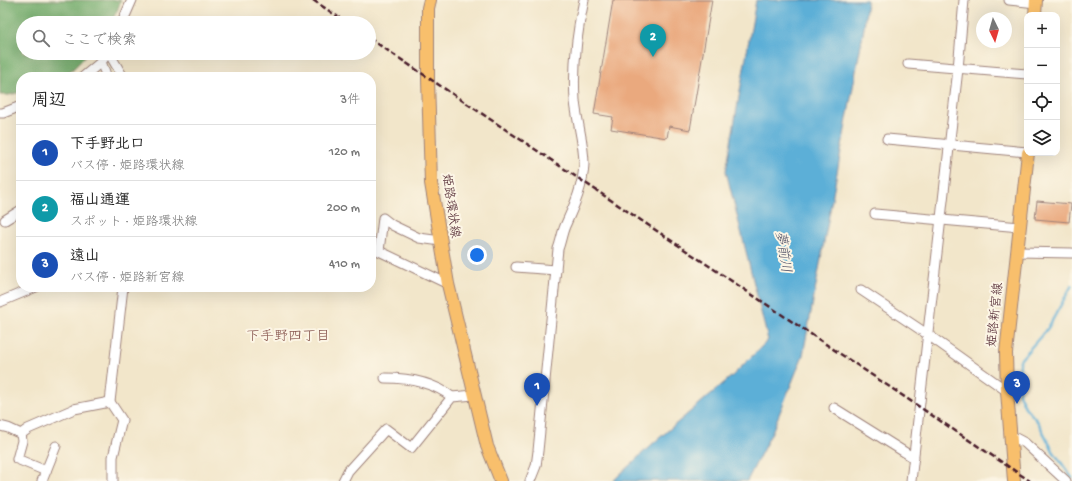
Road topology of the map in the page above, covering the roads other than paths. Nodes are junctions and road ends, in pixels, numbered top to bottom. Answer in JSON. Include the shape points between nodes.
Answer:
{"nodes":[{"id":1,"x":132,"y":0,"type":"edge"},
{"id":2,"x":430,"y":0,"type":"edge"},
{"id":3,"x":584,"y":0,"type":"edge"},
{"id":4,"x":964,"y":0,"type":"edge"},
{"id":5,"x":1009,"y":0,"type":"edge"},
{"id":6,"x":1036,"y":1,"type":"edge"},
{"id":7,"x":1035,"y":12,"type":"edge"},
{"id":8,"x":125,"y":16,"type":"edge"},
{"id":9,"x":113,"y":60,"type":"edge"},
{"id":10,"x":101,"y":62,"type":"joint"},
{"id":11,"x":908,"y":64,"type":"dead end"},
{"id":12,"x":958,"y":69,"type":"junction"},
{"id":13,"x":89,"y":72,"type":"edge"},
{"id":14,"x":105,"y":72,"type":"edge"},
{"id":15,"x":120,"y":72,"type":"edge"},
{"id":16,"x":1024,"y":74,"type":"edge"},
{"id":17,"x":16,"y":108,"type":"edge"},
{"id":18,"x":1,"y":114,"type":"edge"},
{"id":19,"x":887,"y":139,"type":"dead end"},
{"id":20,"x":949,"y":145,"type":"junction"},
{"id":21,"x":1024,"y":153,"type":"edge"},
{"id":22,"x":1027,"y":156,"type":"edge"},
{"id":23,"x":16,"y":213,"type":"edge"},
{"id":24,"x":875,"y":214,"type":"dead end"},
{"id":25,"x":940,"y":219,"type":"junction"},
{"id":26,"x":5,"y":220,"type":"dead end"},
{"id":27,"x":1020,"y":227,"type":"junction"},
{"id":28,"x":441,"y":241,"type":"junction"},
{"id":29,"x":1018,"y":252,"type":"junction"},
{"id":30,"x":1072,"y":253,"type":"edge"},
{"id":31,"x":516,"y":267,"type":"dead end"},
{"id":32,"x":556,"y":270,"type":"junction"},
{"id":33,"x":448,"y":284,"type":"junction"},
{"id":34,"x":861,"y":290,"type":"dead end"},
{"id":35,"x":24,"y":292,"type":"edge"},
{"id":36,"x":122,"y":292,"type":"edge"},
{"id":37,"x":0,"y":302,"type":"edge"},
{"id":38,"x":927,"y":334,"type":"junction"},
{"id":39,"x":385,"y":378,"type":"dead end"},
{"id":40,"x":1007,"y":391,"type":"junction"},
{"id":41,"x":474,"y":395,"type":"junction"},
{"id":42,"x":452,"y":397,"type":"junction"},
{"id":43,"x":110,"y":402,"type":"junction"},
{"id":44,"x":834,"y":408,"type":"dead end"},
{"id":45,"x":0,"y":426,"type":"edge"},
{"id":46,"x":21,"y":434,"type":"junction"},
{"id":47,"x":1010,"y":435,"type":"junction"},
{"id":48,"x":56,"y":446,"type":"dead end"},
{"id":49,"x":914,"y":458,"type":"junction"},
{"id":50,"x":46,"y":471,"type":"junction"},
{"id":51,"x":42,"y":481,"type":"edge"},
{"id":52,"x":113,"y":481,"type":"edge"},
{"id":53,"x":343,"y":481,"type":"edge"},
{"id":54,"x":501,"y":481,"type":"edge"},
{"id":55,"x":530,"y":481,"type":"edge"},
{"id":56,"x":911,"y":481,"type":"edge"},
{"id":57,"x":1014,"y":481,"type":"edge"},
{"id":58,"x":1066,"y":481,"type":"edge"}],
"edges":[{"from":1,"to":8,"type":"street"},
{"from":2,"to":28,"type":"main road","name":"姫路環状線","via":[[428,78],[431,183]]},
{"from":3,"to":32,"type":"street","via":[[575,79],[576,106],[583,147],[583,176],[578,197],[558,249]]},
{"from":4,"to":12,"type":"street"},
{"from":5,"to":6,"type":"street"},
{"from":6,"to":7,"type":"main road"},
{"from":9,"to":15,"type":"street"},
{"from":10,"to":13,"type":"street"},
{"from":10,"to":14,"type":"street"},
{"from":11,"to":12,"type":"street"},
{"from":12,"to":16,"type":"street"},
{"from":12,"to":20,"type":"street"},
{"from":17,"to":18,"type":"street"},
{"from":19,"to":20,"type":"street"},
{"from":20,"to":21,"type":"street"},
{"from":20,"to":25,"type":"street"},
{"from":22,"to":27,"type":"main road","name":"姫路新宮線"},
{"from":23,"to":26,"type":"street"},
{"from":24,"to":25,"type":"street"},
{"from":25,"to":27,"type":"street"},
{"from":25,"to":38,"type":"street"},
{"from":27,"to":29,"type":"main road","name":"姫路新宮線"},
{"from":28,"to":33,"type":"main road","name":"姫路環状線"},
{"from":28,"to":33,"type":"street","via":[[419,238],[383,218],[379,251]]},
{"from":29,"to":30,"type":"street"},
{"from":29,"to":40,"type":"main road","name":"姫路新宮線","via":[[1007,337]]},
{"from":31,"to":32,"type":"street"},
{"from":32,"to":55,"type":"street","via":[[538,451]]},
{"from":33,"to":41,"type":"main road","name":"姫路環状線"},
{"from":34,"to":38,"type":"street"},
{"from":35,"to":37,"type":"street"},
{"from":36,"to":43,"type":"street"},
{"from":38,"to":40,"type":"street"},
{"from":38,"to":49,"type":"street"},
{"from":39,"to":42,"type":"street","via":[[405,378],[444,391]]},
{"from":40,"to":47,"type":"main road","name":"姫路新宮線"},
{"from":41,"to":42,"type":"street"},
{"from":41,"to":54,"type":"main road","name":"姫路環状線","via":[[487,446]]},
{"from":42,"to":53,"type":"street","via":[[411,448],[386,429],[348,471]]},
{"from":43,"to":46,"type":"street","via":[[74,409]]},
{"from":43,"to":52,"type":"street","via":[[122,420],[113,457]]},
{"from":44,"to":49,"type":"street"},
{"from":45,"to":46,"type":"street"},
{"from":46,"to":50,"type":"street","via":[[22,441],[17,459]]},
{"from":47,"to":57,"type":"main road","name":"姫路新宮線"},
{"from":47,"to":58,"type":"street","via":[[1025,443]]},
{"from":48,"to":50,"type":"street"},
{"from":49,"to":56,"type":"street"},
{"from":50,"to":51,"type":"street"}]}
